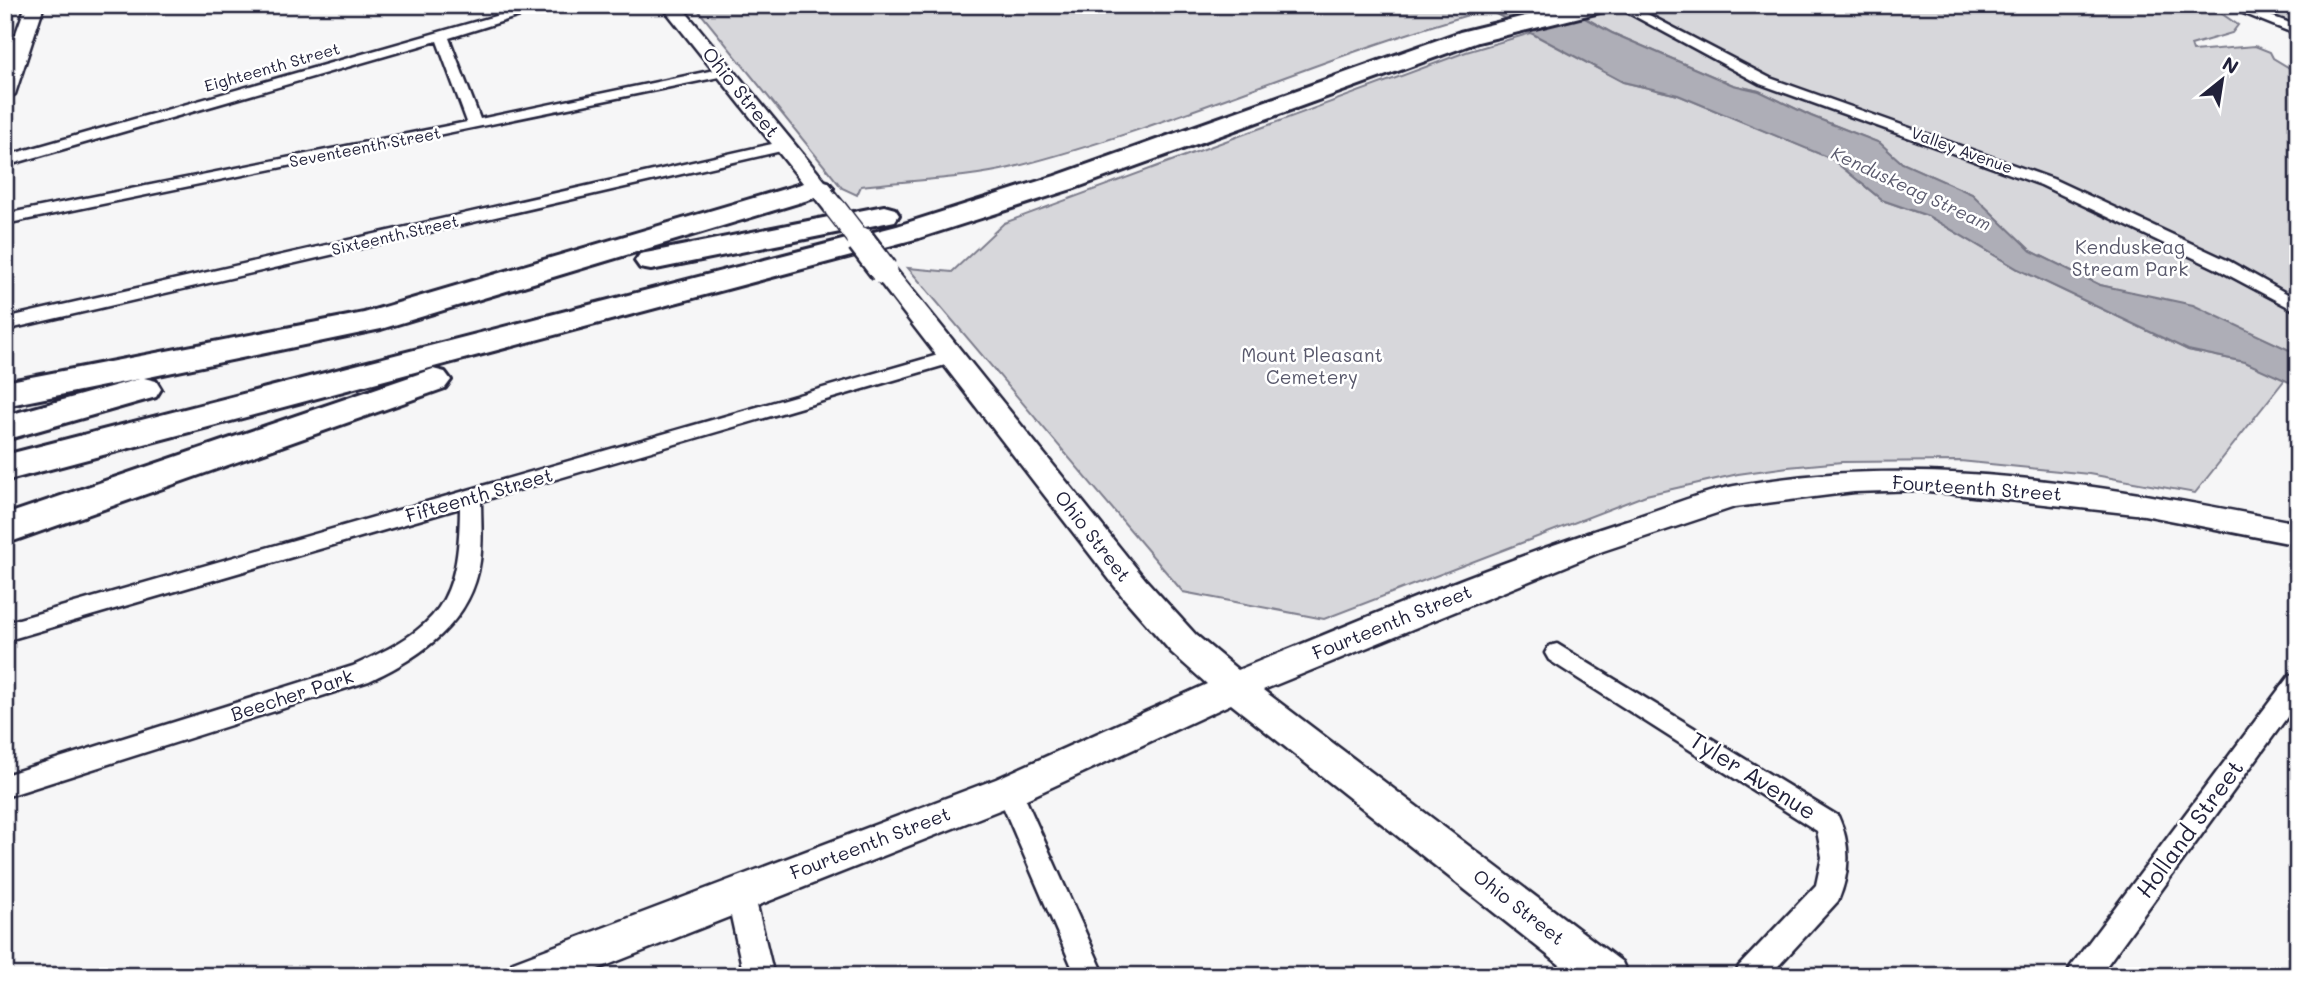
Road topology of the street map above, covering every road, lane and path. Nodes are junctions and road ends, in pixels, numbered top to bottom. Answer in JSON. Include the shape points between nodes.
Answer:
{"nodes":[{"id":1,"x":35,"y":5,"type":"edge"},
{"id":2,"x":549,"y":5,"type":"edge"},
{"id":3,"x":670,"y":5,"type":"edge"},
{"id":4,"x":1553,"y":5,"type":"edge"},
{"id":5,"x":1600,"y":5,"type":"edge"},
{"id":6,"x":1620,"y":5,"type":"edge"},
{"id":7,"x":2229,"y":5,"type":"edge"},
{"id":8,"x":2298,"y":31,"type":"edge"},
{"id":9,"x":442,"y":37,"type":"junction"},
{"id":10,"x":1445,"y":39,"type":"junction"},
{"id":11,"x":724,"y":72,"type":"junction"},
{"id":12,"x":5,"y":94,"type":"edge"},
{"id":13,"x":475,"y":125,"type":"junction"},
{"id":14,"x":785,"y":146,"type":"junction"},
{"id":15,"x":5,"y":161,"type":"edge"},
{"id":16,"x":1076,"y":165,"type":"junction"},
{"id":17,"x":827,"y":198,"type":"junction"},
{"id":18,"x":5,"y":219,"type":"edge"},
{"id":19,"x":793,"y":263,"type":"junction"},
{"id":20,"x":444,"y":302,"type":"junction"},
{"id":21,"x":2298,"y":307,"type":"edge"},
{"id":22,"x":369,"y":322,"type":"junction"},
{"id":23,"x":5,"y":324,"type":"edge"},
{"id":24,"x":952,"y":357,"type":"junction"},
{"id":25,"x":5,"y":394,"type":"edge"},
{"id":26,"x":5,"y":428,"type":"edge"},
{"id":27,"x":5,"y":449,"type":"edge"},
{"id":28,"x":5,"y":468,"type":"edge"},
{"id":29,"x":471,"y":497,"type":"junction"},
{"id":30,"x":5,"y":530,"type":"edge"},
{"id":31,"x":2298,"y":534,"type":"edge"},
{"id":32,"x":5,"y":632,"type":"edge"},
{"id":33,"x":1557,"y":653,"type":"dead end"},
{"id":34,"x":2298,"y":683,"type":"edge"},
{"id":35,"x":1234,"y":687,"type":"junction"},
{"id":36,"x":5,"y":786,"type":"edge"},
{"id":37,"x":1009,"y":790,"type":"junction"},
{"id":38,"x":740,"y":893,"type":"junction"},
{"id":39,"x":528,"y":976,"type":"edge"},
{"id":40,"x":759,"y":976,"type":"edge"},
{"id":41,"x":1091,"y":976,"type":"edge"},
{"id":42,"x":1608,"y":976,"type":"edge"},
{"id":43,"x":1749,"y":976,"type":"edge"},
{"id":44,"x":2081,"y":976,"type":"edge"}],
"edges":[{"from":1,"to":12,"type":"street"},
{"from":2,"to":9,"type":"street","name":"Eighteenth Street"},
{"from":3,"to":11,"type":"street","name":"Ohio Street"},
{"from":4,"to":10,"type":"highway"},
{"from":5,"to":10,"type":"highway"},
{"from":6,"to":21,"type":"street","name":"Valley Avenue","via":[[1765,80],[2047,182],[2223,265]]},
{"from":7,"to":8,"type":"street"},
{"from":9,"to":13,"type":"street"},
{"from":9,"to":15,"type":"street","name":"Eighteenth Street"},
{"from":10,"to":16,"type":"highway"},
{"from":10,"to":19,"type":"highway","via":[[1040,191]]},
{"from":11,"to":13,"type":"street","name":"Seventeenth Street"},
{"from":11,"to":14,"type":"street","name":"Ohio Street"},
{"from":13,"to":18,"type":"street","name":"Seventeenth Street"},
{"from":14,"to":17,"type":"street","name":"Ohio Street"},
{"from":14,"to":23,"type":"street","name":"Sixteenth Street"},
{"from":16,"to":20,"type":"highway","via":[[897,212]]},
{"from":16,"to":27,"type":"highway","via":[[794,247]]},
{"from":17,"to":20,"type":"highway"},
{"from":17,"to":24,"type":"street","name":"Ohio Street","bridge":true},
{"from":19,"to":28,"type":"highway"},
{"from":19,"to":30,"type":"highway","via":[[464,369]]},
{"from":20,"to":22,"type":"highway"},
{"from":22,"to":25,"type":"highway"},
{"from":22,"to":26,"type":"highway"},
{"from":24,"to":29,"type":"street","name":"Fifteenth Street"},
{"from":24,"to":35,"type":"street","name":"Ohio Street","via":[[1148,605]]},
{"from":29,"to":32,"type":"street","name":"Fifteenth Street"},
{"from":29,"to":36,"type":"street","name":"Beecher Park","via":[[464,584],[440,624],[392,660]]},
{"from":31,"to":35,"type":"street","name":"Fourteenth Street","via":[[2144,504],[1919,481],[1854,482],[1733,497],[1592,543]]},
{"from":33,"to":43,"type":"street","name":"Tyler Avenue","via":[[1829,824],[1836,857],[1828,892]]},
{"from":34,"to":44,"type":"street","name":"Holland Street"},
{"from":35,"to":37,"type":"street","name":"Fourteenth Street"},
{"from":35,"to":42,"type":"street","name":"Ohio Street"},
{"from":37,"to":38,"type":"street","name":"Fourteenth Street"},
{"from":37,"to":41,"type":"street"},
{"from":38,"to":39,"type":"street","name":"Fourteenth Street"},
{"from":38,"to":40,"type":"street"}]}
